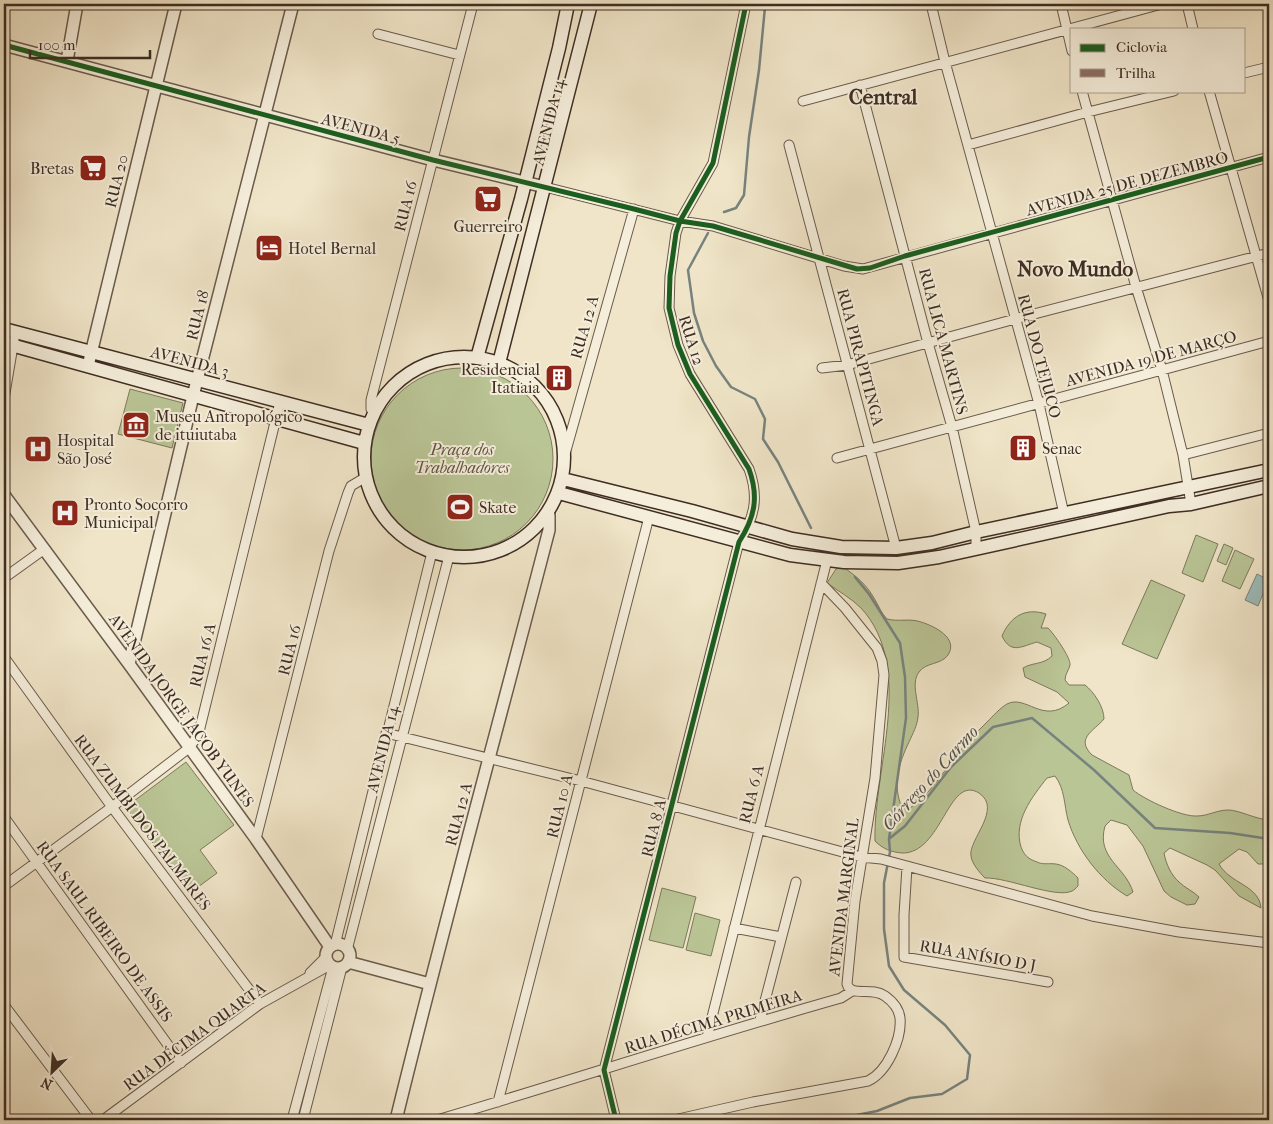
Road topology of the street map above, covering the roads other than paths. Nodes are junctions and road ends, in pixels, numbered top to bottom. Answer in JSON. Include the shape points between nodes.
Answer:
{"nodes":[{"id":1,"x":77,"y":4,"type":"edge"},
{"id":2,"x":176,"y":4,"type":"edge"},
{"id":3,"x":293,"y":4,"type":"edge"},
{"id":4,"x":473,"y":4,"type":"edge"},
{"id":5,"x":568,"y":4,"type":"edge"},
{"id":6,"x":591,"y":4,"type":"edge"},
{"id":7,"x":746,"y":4,"type":"edge"},
{"id":8,"x":931,"y":4,"type":"edge"},
{"id":9,"x":1061,"y":4,"type":"edge"},
{"id":10,"x":1162,"y":4,"type":"edge"},
{"id":11,"x":1187,"y":4,"type":"edge"},
{"id":12,"x":564,"y":28,"type":"junction"},
{"id":13,"x":1073,"y":28,"type":"edge"},
{"id":14,"x":1193,"y":28,"type":"edge"},
{"id":15,"x":1070,"y":29,"type":"edge"},
{"id":16,"x":1066,"y":30,"type":"junction"},
{"id":17,"x":378,"y":34,"type":"dead end"},
{"id":18,"x":583,"y":36,"type":"junction"},
{"id":19,"x":1070,"y":44,"type":"edge"},
{"id":20,"x":4,"y":45,"type":"edge"},
{"id":21,"x":559,"y":48,"type":"junction"},
{"id":22,"x":578,"y":54,"type":"junction"},
{"id":23,"x":459,"y":55,"type":"junction"},
{"id":24,"x":67,"y":61,"type":"junction"},
{"id":25,"x":945,"y":62,"type":"junction"},
{"id":26,"x":1269,"y":67,"type":"edge"},
{"id":27,"x":1246,"y":73,"type":"edge"},
{"id":28,"x":860,"y":85,"type":"junction"},
{"id":29,"x":156,"y":86,"type":"junction"},
{"id":30,"x":1082,"y":92,"type":"edge"},
{"id":31,"x":1170,"y":92,"type":"edge"},
{"id":32,"x":1209,"y":92,"type":"edge"},
{"id":33,"x":803,"y":101,"type":"dead end"},
{"id":34,"x":1088,"y":112,"type":"junction"},
{"id":35,"x":264,"y":115,"type":"junction"},
{"id":36,"x":788,"y":145,"type":"dead end"},
{"id":37,"x":968,"y":145,"type":"junction"},
{"id":38,"x":1269,"y":157,"type":"edge"},
{"id":39,"x":432,"y":160,"type":"junction"},
{"id":40,"x":1232,"y":167,"type":"junction"},
{"id":41,"x":525,"y":182,"type":"junction"},
{"id":42,"x":545,"y":187,"type":"junction"},
{"id":43,"x":1113,"y":201,"type":"junction"},
{"id":44,"x":634,"y":208,"type":"junction"},
{"id":45,"x":680,"y":221,"type":"junction"},
{"id":46,"x":991,"y":233,"type":"junction"},
{"id":47,"x":1269,"y":253,"type":"edge"},
{"id":48,"x":905,"y":256,"type":"junction"},
{"id":49,"x":1257,"y":256,"type":"junction"},
{"id":50,"x":819,"y":258,"type":"junction"},
{"id":51,"x":1136,"y":287,"type":"junction"},
{"id":52,"x":1269,"y":302,"type":"edge"},
{"id":53,"x":1015,"y":319,"type":"junction"},
{"id":54,"x":10,"y":330,"type":"edge"},
{"id":55,"x":1269,"y":341,"type":"edge"},
{"id":56,"x":928,"y":343,"type":"junction"},
{"id":57,"x":8,"y":344,"type":"edge"},
{"id":58,"x":92,"y":352,"type":"junction"},
{"id":59,"x":477,"y":358,"type":"junction"},
{"id":60,"x":499,"y":363,"type":"junction"},
{"id":61,"x":847,"y":365,"type":"junction"},
{"id":62,"x":88,"y":366,"type":"junction"},
{"id":63,"x":822,"y":368,"type":"dead end"},
{"id":64,"x":1162,"y":370,"type":"junction"},
{"id":65,"x":197,"y":380,"type":"junction"},
{"id":66,"x":193,"y":396,"type":"junction"},
{"id":67,"x":4,"y":399,"type":"edge"},
{"id":68,"x":280,"y":402,"type":"junction"},
{"id":69,"x":1039,"y":404,"type":"junction"},
{"id":70,"x":276,"y":418,"type":"junction"},
{"id":71,"x":371,"y":420,"type":"junction"},
{"id":72,"x":952,"y":427,"type":"junction"},
{"id":73,"x":1269,"y":433,"type":"edge"},
{"id":74,"x":364,"y":443,"type":"junction"},
{"id":75,"x":870,"y":449,"type":"junction"},
{"id":76,"x":565,"y":454,"type":"junction"},
{"id":77,"x":1183,"y":455,"type":"junction"},
{"id":78,"x":838,"y":458,"type":"dead end"},
{"id":79,"x":1269,"y":470,"type":"edge"},
{"id":80,"x":366,"y":477,"type":"junction"},
{"id":81,"x":563,"y":479,"type":"junction"},
{"id":82,"x":1269,"y":486,"type":"edge"},
{"id":83,"x":1189,"y":488,"type":"junction"},
{"id":84,"x":560,"y":493,"type":"junction"},
{"id":85,"x":4,"y":496,"type":"edge"},
{"id":86,"x":1191,"y":504,"type":"junction"},
{"id":87,"x":1064,"y":514,"type":"junction"},
{"id":88,"x":549,"y":515,"type":"junction"},
{"id":89,"x":649,"y":517,"type":"junction"},
{"id":90,"x":746,"y":527,"type":"junction"},
{"id":91,"x":976,"y":532,"type":"junction"},
{"id":92,"x":739,"y":542,"type":"junction"},
{"id":93,"x":896,"y":548,"type":"junction"},
{"id":94,"x":976,"y":549,"type":"junction"},
{"id":95,"x":43,"y":550,"type":"junction"},
{"id":96,"x":432,"y":552,"type":"junction"},
{"id":97,"x":449,"y":556,"type":"junction"},
{"id":98,"x":826,"y":560,"type":"junction"},
{"id":99,"x":4,"y":578,"type":"edge"},
{"id":100,"x":821,"y":583,"type":"junction"},
{"id":101,"x":4,"y":657,"type":"edge"},
{"id":102,"x":129,"y":664,"type":"junction"},
{"id":103,"x":386,"y":733,"type":"junction"},
{"id":104,"x":402,"y":736,"type":"junction"},
{"id":105,"x":189,"y":748,"type":"junction"},
{"id":106,"x":490,"y":759,"type":"junction"},
{"id":107,"x":581,"y":782,"type":"junction"},
{"id":108,"x":672,"y":806,"type":"junction"},
{"id":109,"x":112,"y":807,"type":"junction"},
{"id":110,"x":4,"y":817,"type":"edge"},
{"id":111,"x":758,"y":828,"type":"junction"},
{"id":112,"x":256,"y":839,"type":"junction"},
{"id":113,"x":861,"y":857,"type":"junction"},
{"id":114,"x":36,"y":862,"type":"junction"},
{"id":115,"x":907,"y":867,"type":"junction"},
{"id":116,"x":796,"y":882,"type":"dead end"},
{"id":117,"x":4,"y":886,"type":"edge"},
{"id":118,"x":734,"y":928,"type":"junction"},
{"id":119,"x":781,"y":937,"type":"junction"},
{"id":120,"x":1269,"y":943,"type":"edge"},
{"id":121,"x":347,"y":950,"type":"joint"},
{"id":122,"x":335,"y":959,"type":"junction"},
{"id":123,"x":1048,"y":982,"type":"dead end"},
{"id":124,"x":430,"y":984,"type":"junction"},
{"id":125,"x":852,"y":991,"type":"junction"},
{"id":126,"x":260,"y":1004,"type":"junction"},
{"id":127,"x":4,"y":1005,"type":"edge"},
{"id":128,"x":760,"y":1020,"type":"junction"},
{"id":129,"x":707,"y":1036,"type":"junction"},
{"id":130,"x":181,"y":1063,"type":"junction"},
{"id":131,"x":604,"y":1070,"type":"junction"},
{"id":132,"x":498,"y":1102,"type":"junction"},
{"id":133,"x":91,"y":1120,"type":"edge"},
{"id":134,"x":103,"y":1120,"type":"edge"},
{"id":135,"x":292,"y":1120,"type":"edge"},
{"id":136,"x":303,"y":1120,"type":"edge"},
{"id":137,"x":396,"y":1120,"type":"edge"},
{"id":138,"x":437,"y":1120,"type":"edge"},
{"id":139,"x":616,"y":1120,"type":"edge"},
{"id":140,"x":674,"y":1120,"type":"edge"}],
"edges":[{"from":1,"to":24,"type":"street"},
{"from":2,"to":29,"type":"street","name":"RUA 20"},
{"from":3,"to":35,"type":"street","name":"RUA 18"},
{"from":4,"to":23,"type":"street","name":"RUA 16"},
{"from":5,"to":12,"type":"main road","name":"AVENIDA 14"},
{"from":6,"to":18,"type":"main road","name":"AVENIDA 14"},
{"from":7,"to":45,"type":"street","name":"RUA 12","via":[[714,163]]},
{"from":8,"to":25,"type":"street","name":"RUA DO TEJUCO"},
{"from":9,"to":16,"type":"street"},
{"from":10,"to":13,"type":"street"},
{"from":11,"to":14,"type":"street"},
{"from":12,"to":18,"type":"main road","via":[[572,37]]},
{"from":12,"to":21,"type":"main road","name":"AVENIDA 14"},
{"from":15,"to":16,"type":"street"},
{"from":16,"to":19,"type":"street"},
{"from":16,"to":25,"type":"street"},
{"from":17,"to":23,"type":"street"},
{"from":18,"to":22,"type":"main road","name":"AVENIDA 14"},
{"from":20,"to":24,"type":"street","name":"AVENIDA 5"},
{"from":21,"to":22,"type":"main road","via":[[569,45]]},
{"from":21,"to":41,"type":"main road","name":"AVENIDA 14"},
{"from":22,"to":42,"type":"main road","name":"AVENIDA 14"},
{"from":23,"to":39,"type":"street","name":"RUA 16"},
{"from":24,"to":29,"type":"street","name":"AVENIDA 5"},
{"from":25,"to":28,"type":"street"},
{"from":25,"to":37,"type":"street","name":"RUA DO TEJUCO"},
{"from":26,"to":27,"type":"street"},
{"from":28,"to":33,"type":"street"},
{"from":28,"to":48,"type":"street","name":"RUA LICA MARTINS"},
{"from":29,"to":35,"type":"street","name":"AVENIDA 5"},
{"from":29,"to":58,"type":"street","name":"RUA 20"},
{"from":30,"to":34,"type":"street"},
{"from":31,"to":34,"type":"street"},
{"from":32,"to":40,"type":"street"},
{"from":34,"to":37,"type":"street"},
{"from":34,"to":43,"type":"street"},
{"from":35,"to":39,"type":"street","name":"AVENIDA 5"},
{"from":35,"to":65,"type":"street","name":"RUA 18"},
{"from":36,"to":50,"type":"street","name":"RUA PIRAPITINGA"},
{"from":37,"to":46,"type":"street","name":"RUA DO TEJUCO"},
{"from":38,"to":40,"type":"street","name":"AVENIDA 25 DE DEZEMBRO"},
{"from":39,"to":41,"type":"street","name":"AVENIDA 5"},
{"from":39,"to":71,"type":"street","name":"RUA 16","via":[[371,400]]},
{"from":40,"to":43,"type":"street","name":"AVENIDA 25 DE DEZEMBRO"},
{"from":40,"to":49,"type":"street"},
{"from":41,"to":42,"type":"street","name":"AVENIDA 5"},
{"from":41,"to":59,"type":"main road","name":"AVENIDA 14"},
{"from":42,"to":44,"type":"street","name":"AVENIDA 5"},
{"from":42,"to":60,"type":"main road","name":"AVENIDA 14"},
{"from":43,"to":46,"type":"street","name":"AVENIDA 25 DE DEZEMBRO"},
{"from":43,"to":51,"type":"street"},
{"from":44,"to":45,"type":"street","name":"AVENIDA 5"},
{"from":44,"to":76,"type":"street","name":"RUA 12 A"},
{"from":45,"to":50,"type":"street","name":"AVENIDA 5","via":[[713,226]]},
{"from":45,"to":90,"type":"street","name":"RUA 12","via":[[670,276],[672,325],[690,374],[750,469],[755,498]]},
{"from":46,"to":48,"type":"street","name":"AVENIDA 25 DE DEZEMBRO"},
{"from":46,"to":53,"type":"street","name":"RUA DO TEJUCO"},
{"from":47,"to":49,"type":"street"},
{"from":48,"to":50,"type":"street","name":"AVENIDA 25 DE DEZEMBRO","via":[[863,269]]},
{"from":48,"to":56,"type":"street","name":"RUA LICA MARTINS"},
{"from":49,"to":51,"type":"street"},
{"from":49,"to":52,"type":"street"},
{"from":50,"to":61,"type":"street","name":"RUA PIRAPITINGA"},
{"from":51,"to":53,"type":"street"},
{"from":51,"to":64,"type":"street"},
{"from":53,"to":56,"type":"street"},
{"from":53,"to":69,"type":"street","name":"RUA DO TEJUCO"},
{"from":54,"to":57,"type":"street"},
{"from":54,"to":58,"type":"main road","name":"AVENIDA 3"},
{"from":55,"to":64,"type":"street","name":"AVENIDA 19 DE MARÇO"},
{"from":56,"to":61,"type":"street"},
{"from":56,"to":72,"type":"street","name":"RUA LICA MARTINS"},
{"from":57,"to":62,"type":"main road","name":"AVENIDA 3"},
{"from":57,"to":67,"type":"street"},
{"from":58,"to":62,"type":"street","name":"RUA 20"},
{"from":58,"to":65,"type":"main road","name":"AVENIDA 3"},
{"from":59,"to":60,"type":"main road"},
{"from":59,"to":71,"type":"main road","via":[[450,358],[423,366],[400,380],[381,400]]},
{"from":60,"to":76,"type":"main road","via":[[524,378],[546,398],[559,425]]},
{"from":61,"to":63,"type":"street"},
{"from":61,"to":75,"type":"street","name":"RUA PIRAPITINGA"},
{"from":62,"to":66,"type":"main road","name":"AVENIDA 3"},
{"from":64,"to":69,"type":"street","name":"AVENIDA 19 DE MARÇO"},
{"from":64,"to":77,"type":"street"},
{"from":65,"to":66,"type":"street","name":"RUA 18"},
{"from":65,"to":68,"type":"main road","name":"AVENIDA 3"},
{"from":66,"to":70,"type":"main road","name":"AVENIDA 3"},
{"from":66,"to":102,"type":"street","name":"RUA 18"},
{"from":68,"to":70,"type":"street","name":"RUA 16 A"},
{"from":68,"to":71,"type":"main road","name":"AVENIDA 3"},
{"from":69,"to":72,"type":"street","name":"AVENIDA 19 DE MARÇO"},
{"from":69,"to":87,"type":"street","name":"RUA DO TEJUCO"},
{"from":70,"to":74,"type":"main road","name":"AVENIDA 3"},
{"from":70,"to":105,"type":"street","name":"RUA 16 A","via":[[199,732]]},
{"from":71,"to":74,"type":"main road"},
{"from":72,"to":75,"type":"street","name":"AVENIDA 19 DE MARÇO"},
{"from":72,"to":91,"type":"street","name":"RUA LICA MARTINS"},
{"from":73,"to":77,"type":"street"},
{"from":74,"to":80,"type":"main road"},
{"from":75,"to":78,"type":"street","name":"AVENIDA 19 DE MARÇO"},
{"from":75,"to":93,"type":"street","name":"RUA PIRAPITINGA"},
{"from":76,"to":81,"type":"main road"},
{"from":77,"to":83,"type":"street"},
{"from":79,"to":83,"type":"main road"},
{"from":80,"to":96,"type":"main road","via":[[379,510],[402,536]]},
{"from":80,"to":112,"type":"street","name":"RUA 16","via":[[351,486],[329,552]]},
{"from":81,"to":84,"type":"main road"},
{"from":81,"to":90,"type":"main road"},
{"from":82,"to":86,"type":"main road"},
{"from":83,"to":86,"type":"street"},
{"from":83,"to":87,"type":"main road"},
{"from":84,"to":88,"type":"main road"},
{"from":84,"to":89,"type":"main road"},
{"from":85,"to":95,"type":"street","name":"AVENIDA JORGE JACOB YUNES"},
{"from":86,"to":94,"type":"main road","via":[[1169,506]]},
{"from":87,"to":91,"type":"main road"},
{"from":88,"to":97,"type":"main road","via":[[506,549],[478,557]]},
{"from":88,"to":106,"type":"street","name":"RUA 12 A","via":[[549,530]]},
{"from":89,"to":92,"type":"main road"},
{"from":89,"to":107,"type":"street","name":"RUA 10 A"},
{"from":90,"to":92,"type":"street","name":"RUA 12"},
{"from":90,"to":93,"type":"main road","via":[[842,547]]},
{"from":91,"to":93,"type":"main road"},
{"from":91,"to":94,"type":"street","name":"RUA LICA MARTINS"},
{"from":92,"to":98,"type":"main road"},
{"from":92,"to":108,"type":"street","name":"RUA 8 A"},
{"from":94,"to":98,"type":"main road","via":[[898,563]]},
{"from":95,"to":99,"type":"street"},
{"from":95,"to":102,"type":"street","name":"AVENIDA JORGE JACOB YUNES"},
{"from":96,"to":97,"type":"main road"},
{"from":96,"to":103,"type":"street","name":"AVENIDA 14"},
{"from":97,"to":104,"type":"street","name":"AVENIDA 14"},
{"from":98,"to":100,"type":"street","name":"RUA 6 A"},
{"from":100,"to":111,"type":"street","name":"RUA 6 A"},
{"from":100,"to":113,"type":"street","name":"AVENIDA MARGINAL","via":[[877,648],[882,661],[884,675],[875,778]]},
{"from":101,"to":109,"type":"street","name":"RUA ZUMBI DOS PALMARES"},
{"from":102,"to":105,"type":"street","name":"AVENIDA JORGE JACOB YUNES"},
{"from":103,"to":104,"type":"street"},
{"from":103,"to":122,"type":"street","name":"AVENIDA 14"},
{"from":104,"to":106,"type":"street"},
{"from":104,"to":121,"type":"street","name":"AVENIDA 14"},
{"from":105,"to":109,"type":"street","name":"RUA 16 A"},
{"from":105,"to":112,"type":"street","name":"AVENIDA JORGE JACOB YUNES"},
{"from":106,"to":107,"type":"street"},
{"from":106,"to":124,"type":"street","name":"RUA 12 A"},
{"from":107,"to":108,"type":"street"},
{"from":107,"to":132,"type":"street","name":"RUA 10 A"},
{"from":108,"to":111,"type":"street"},
{"from":108,"to":131,"type":"street","name":"RUA 8 A"},
{"from":109,"to":114,"type":"street","name":"RUA 16 A"},
{"from":109,"to":126,"type":"street","name":"RUA ZUMBI DOS PALMARES"},
{"from":110,"to":114,"type":"street","name":"RUA SAUL RIBEIRO DE ASSIS"},
{"from":111,"to":113,"type":"street"},
{"from":111,"to":118,"type":"street","name":"RUA 6 A"},
{"from":112,"to":122,"type":"street","name":"AVENIDA JORGE JACOB YUNES"},
{"from":113,"to":115,"type":"street"},
{"from":113,"to":125,"type":"street","name":"AVENIDA MARGINAL","via":[[847,970],[848,989]]},
{"from":114,"to":117,"type":"street","name":"RUA 16 A"},
{"from":114,"to":130,"type":"street","name":"RUA SAUL RIBEIRO DE ASSIS"},
{"from":115,"to":120,"type":"street","via":[[1092,916],[1179,932]]},
{"from":115,"to":123,"type":"street","name":"RUA ANÍSIO D J","via":[[904,957]]},
{"from":116,"to":119,"type":"street"},
{"from":118,"to":119,"type":"street"},
{"from":118,"to":129,"type":"street","name":"RUA 6 A"},
{"from":119,"to":128,"type":"street"},
{"from":121,"to":122,"type":"street","name":"AVENIDA 14","via":[[349,954]]},
{"from":122,"to":124,"type":"street"},
{"from":122,"to":126,"type":"street","name":"RUA DÉCIMA QUARTA"},
{"from":122,"to":135,"type":"street","name":"AVENIDA 14"},
{"from":122,"to":136,"type":"street","name":"AVENIDA 14"},
{"from":124,"to":137,"type":"street","name":"RUA 12 A"},
{"from":125,"to":128,"type":"street","name":"RUA DÉCIMA PRIMEIRA","via":[[841,998]]},
{"from":125,"to":140,"type":"street","name":"AVENIDA MARGINAL","via":[[874,991],[885,996],[896,1007],[900,1018],[891,1057],[875,1078]]},
{"from":126,"to":130,"type":"street","name":"RUA DÉCIMA QUARTA"},
{"from":127,"to":133,"type":"street"},
{"from":128,"to":129,"type":"street","name":"RUA DÉCIMA PRIMEIRA"},
{"from":129,"to":131,"type":"street","name":"RUA DÉCIMA PRIMEIRA"},
{"from":130,"to":134,"type":"street","name":"RUA DÉCIMA QUARTA"},
{"from":131,"to":132,"type":"street","name":"RUA DÉCIMA PRIMEIRA"},
{"from":131,"to":139,"type":"street","name":"RUA 8 A"},
{"from":132,"to":138,"type":"street","name":"RUA DÉCIMA PRIMEIRA"}]}
